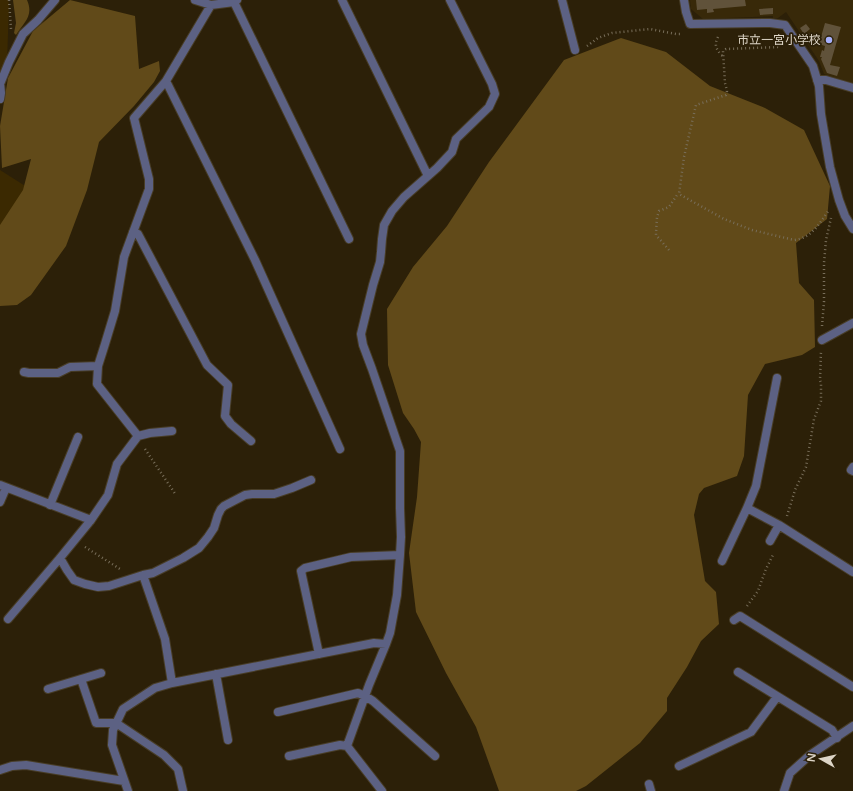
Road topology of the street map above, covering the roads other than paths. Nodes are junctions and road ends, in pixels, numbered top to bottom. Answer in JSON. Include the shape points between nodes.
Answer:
{"nodes":[{"id":1,"x":55,"y":0,"type":"edge"},
{"id":2,"x":195,"y":0,"type":"edge"},
{"id":3,"x":342,"y":0,"type":"edge"},
{"id":4,"x":450,"y":0,"type":"edge"},
{"id":5,"x":562,"y":0,"type":"edge"},
{"id":6,"x":684,"y":0,"type":"edge"},
{"id":7,"x":235,"y":1,"type":"edge"},
{"id":8,"x":211,"y":5,"type":"junction"},
{"id":9,"x":576,"y":50,"type":"road end"},
{"id":10,"x":817,"y":80,"type":"junction"},
{"id":11,"x":166,"y":81,"type":"junction"},
{"id":12,"x":0,"y":84,"type":"edge"},
{"id":13,"x":853,"y":88,"type":"edge"},
{"id":14,"x":0,"y":99,"type":"edge"},
{"id":15,"x":428,"y":176,"type":"junction"},
{"id":16,"x":853,"y":229,"type":"edge"},
{"id":17,"x":133,"y":232,"type":"junction"},
{"id":18,"x":349,"y":239,"type":"dead end"},
{"id":19,"x":853,"y":323,"type":"edge"},
{"id":20,"x":822,"y":340,"type":"road end"},
{"id":21,"x":98,"y":366,"type":"junction"},
{"id":22,"x":24,"y":372,"type":"dead end"},
{"id":23,"x":777,"y":378,"type":"dead end"},
{"id":24,"x":172,"y":431,"type":"dead end"},
{"id":25,"x":138,"y":436,"type":"junction"},
{"id":26,"x":78,"y":437,"type":"dead end"},
{"id":27,"x":251,"y":441,"type":"dead end"},
{"id":28,"x":340,"y":449,"type":"dead end"},
{"id":29,"x":853,"y":467,"type":"edge"},
{"id":30,"x":853,"y":471,"type":"edge"},
{"id":31,"x":311,"y":480,"type":"dead end"},
{"id":32,"x":3,"y":486,"type":"edge"},
{"id":33,"x":0,"y":502,"type":"edge"},
{"id":34,"x":50,"y":504,"type":"junction"},
{"id":35,"x":747,"y":508,"type":"junction"},
{"id":36,"x":91,"y":520,"type":"junction"},
{"id":37,"x":779,"y":525,"type":"junction"},
{"id":38,"x":770,"y":542,"type":"road end"},
{"id":39,"x":400,"y":554,"type":"junction"},
{"id":40,"x":60,"y":558,"type":"junction"},
{"id":41,"x":722,"y":561,"type":"dead end"},
{"id":42,"x":853,"y":572,"type":"edge"},
{"id":43,"x":139,"y":577,"type":"junction"},
{"id":44,"x":737,"y":618,"type":"road end"},
{"id":45,"x":8,"y":619,"type":"dead end"},
{"id":46,"x":386,"y":644,"type":"junction"},
{"id":47,"x":319,"y":654,"type":"junction"},
{"id":48,"x":738,"y":672,"type":"dead end"},
{"id":49,"x":101,"y":673,"type":"dead end"},
{"id":50,"x":216,"y":674,"type":"junction"},
{"id":51,"x":82,"y":679,"type":"junction"},
{"id":52,"x":172,"y":683,"type":"junction"},
{"id":53,"x":853,"y":687,"type":"edge"},
{"id":54,"x":48,"y":688,"type":"dead end"},
{"id":55,"x":365,"y":696,"type":"junction"},
{"id":56,"x":777,"y":696,"type":"junction"},
{"id":57,"x":278,"y":712,"type":"dead end"},
{"id":58,"x":116,"y":723,"type":"junction"},
{"id":59,"x":853,"y":726,"type":"edge"},
{"id":60,"x":837,"y":738,"type":"junction"},
{"id":61,"x":228,"y":740,"type":"dead end"},
{"id":62,"x":347,"y":746,"type":"junction"},
{"id":63,"x":289,"y":756,"type":"dead end"},
{"id":64,"x":435,"y":756,"type":"dead end"},
{"id":65,"x":679,"y":766,"type":"dead end"},
{"id":66,"x":0,"y":770,"type":"edge"},
{"id":67,"x":124,"y":781,"type":"junction"},
{"id":68,"x":128,"y":791,"type":"edge"},
{"id":69,"x":183,"y":791,"type":"edge"},
{"id":70,"x":382,"y":791,"type":"edge"},
{"id":71,"x":784,"y":791,"type":"edge"}],
"edges":[{"from":1,"to":12,"type":"street","via":[[23,34]]},
{"from":2,"to":8,"type":"street"},
{"from":3,"to":15,"type":"street"},
{"from":4,"to":15,"type":"street","via":[[495,94],[489,107],[456,139],[452,152]]},
{"from":5,"to":9,"type":"street"},
{"from":6,"to":10,"type":"street","via":[[690,24],[785,25],[813,66]]},
{"from":7,"to":8,"type":"street"},
{"from":7,"to":18,"type":"street"},
{"from":8,"to":11,"type":"street"},
{"from":10,"to":13,"type":"street"},
{"from":10,"to":16,"type":"street","via":[[830,167],[839,200]]},
{"from":11,"to":17,"type":"street","via":[[134,118],[149,189]]},
{"from":11,"to":28,"type":"street","via":[[255,260]]},
{"from":12,"to":14,"type":"street"},
{"from":15,"to":39,"type":"street","via":[[404,197],[384,225],[380,262],[361,334],[400,450]]},
{"from":17,"to":21,"type":"street","via":[[124,257],[114,311]]},
{"from":17,"to":27,"type":"street","via":[[138,234],[207,365],[228,384],[225,416]]},
{"from":19,"to":20,"type":"street"},
{"from":21,"to":22,"type":"street","via":[[70,367],[58,373]]},
{"from":21,"to":25,"type":"street","via":[[97,384]]},
{"from":23,"to":35,"type":"street","via":[[756,486]]},
{"from":24,"to":25,"type":"street"},
{"from":25,"to":36,"type":"street","via":[[117,464],[108,495]]},
{"from":26,"to":34,"type":"street"},
{"from":29,"to":30,"type":"street"},
{"from":31,"to":43,"type":"street","via":[[274,494],[245,495],[224,506],[218,514],[214,528],[199,548],[153,573]]},
{"from":32,"to":33,"type":"street"},
{"from":32,"to":34,"type":"street"},
{"from":34,"to":36,"type":"street"},
{"from":35,"to":37,"type":"street"},
{"from":35,"to":41,"type":"street"},
{"from":36,"to":40,"type":"street"},
{"from":37,"to":38,"type":"street"},
{"from":37,"to":42,"type":"street"},
{"from":39,"to":46,"type":"street","via":[[397,594]]},
{"from":39,"to":47,"type":"street","via":[[351,558],[300,571]]},
{"from":40,"to":43,"type":"street","via":[[74,580],[85,584],[109,586]]},
{"from":40,"to":45,"type":"street"},
{"from":43,"to":52,"type":"street","via":[[165,639]]},
{"from":44,"to":53,"type":"street"},
{"from":46,"to":47,"type":"street","via":[[374,643]]},
{"from":46,"to":55,"type":"street"},
{"from":47,"to":50,"type":"street"},
{"from":48,"to":56,"type":"street"},
{"from":49,"to":51,"type":"street"},
{"from":50,"to":52,"type":"street"},
{"from":50,"to":61,"type":"street"},
{"from":51,"to":54,"type":"street"},
{"from":51,"to":58,"type":"street","via":[[96,723]]},
{"from":52,"to":58,"type":"street","via":[[155,688],[123,710]]},
{"from":55,"to":57,"type":"street","via":[[358,693]]},
{"from":55,"to":62,"type":"street"},
{"from":55,"to":64,"type":"street"},
{"from":56,"to":60,"type":"street","via":[[832,730]]},
{"from":56,"to":65,"type":"street","via":[[751,732]]},
{"from":58,"to":67,"type":"street","via":[[112,730],[112,745]]},
{"from":58,"to":69,"type":"street","via":[[164,755],[178,769]]},
{"from":59,"to":60,"type":"street"},
{"from":60,"to":71,"type":"street","via":[[790,773]]},
{"from":62,"to":63,"type":"street","via":[[340,745]]},
{"from":62,"to":70,"type":"street"},
{"from":66,"to":67,"type":"street","via":[[26,765]]},
{"from":67,"to":68,"type":"street"}]}
